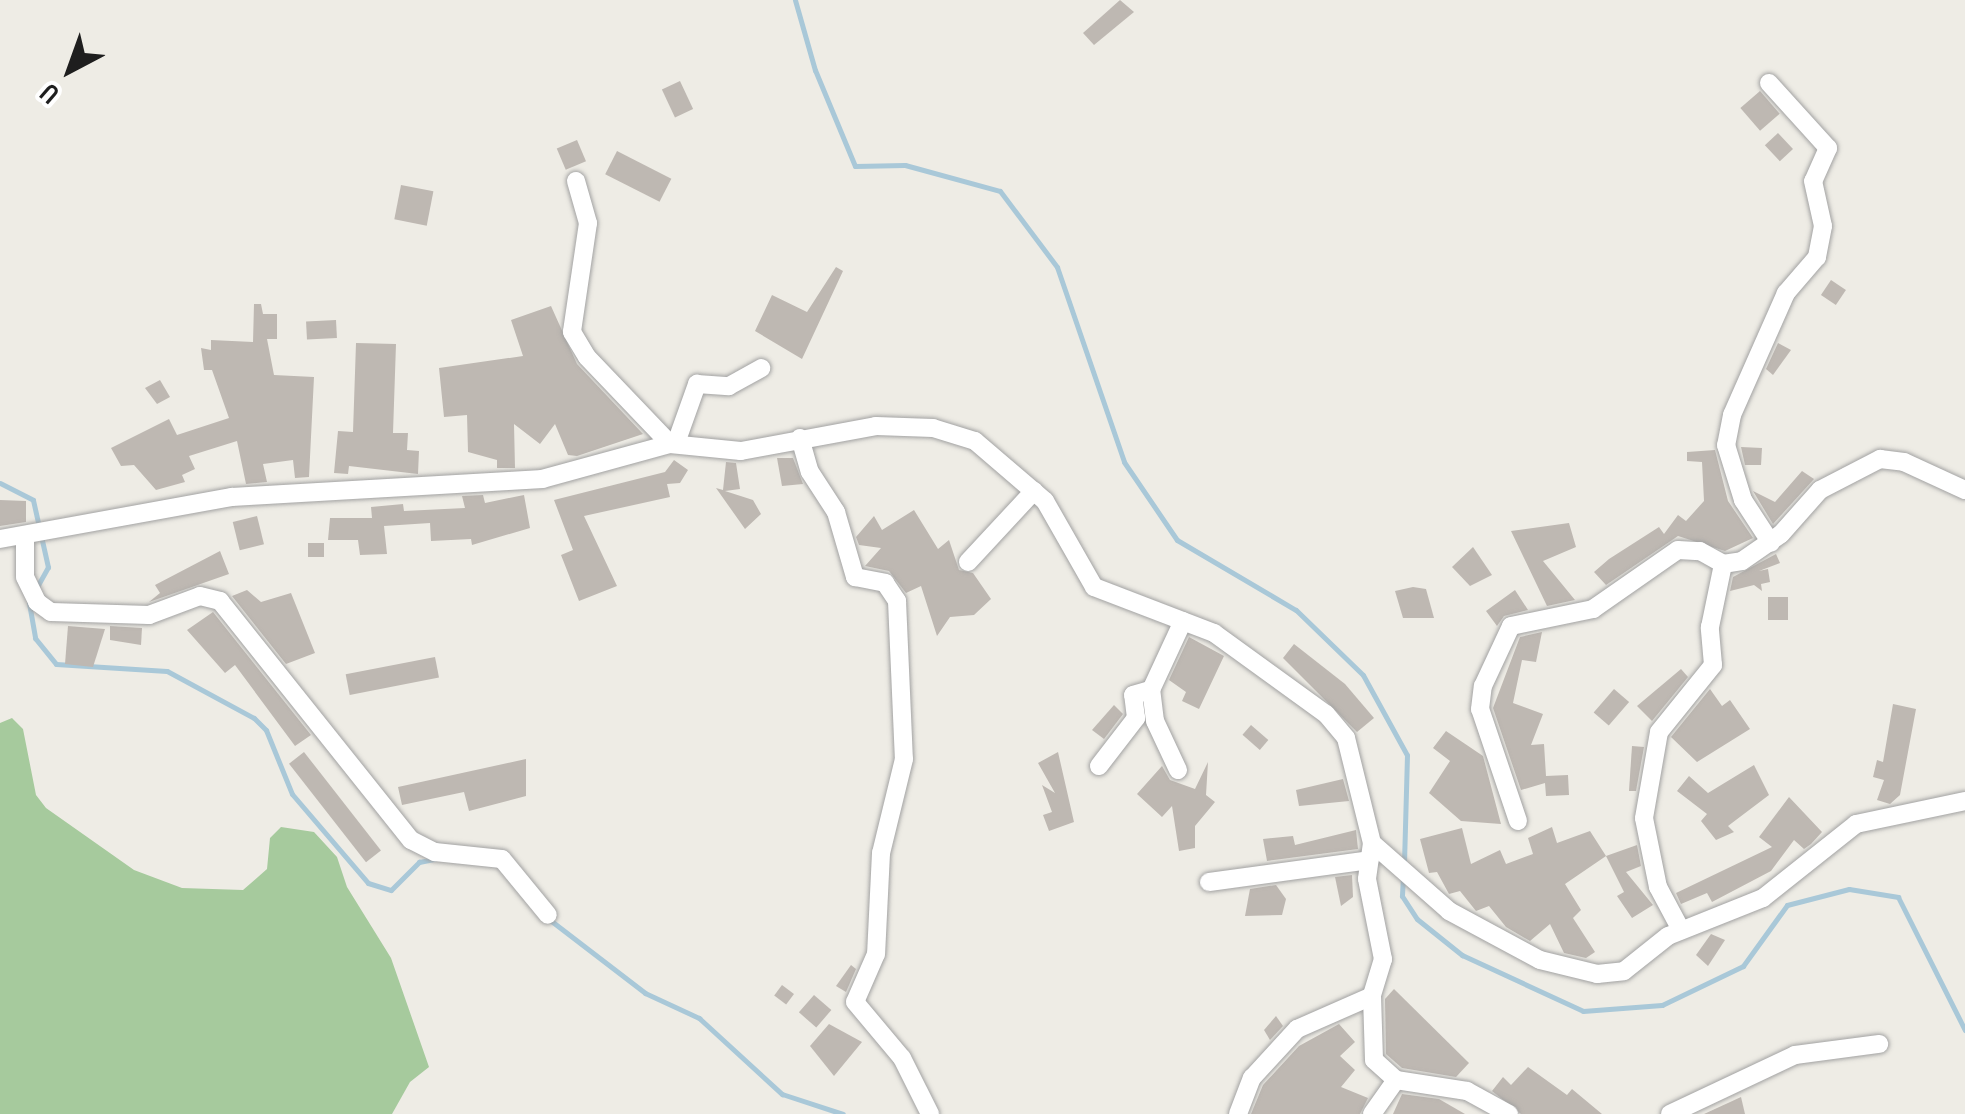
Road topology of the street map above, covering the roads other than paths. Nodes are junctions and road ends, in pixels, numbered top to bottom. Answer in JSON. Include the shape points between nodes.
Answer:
{"nodes":[{"id":1,"x":1769,"y":83,"type":"dead end"},
{"id":2,"x":576,"y":181,"type":"dead end"},
{"id":3,"x":761,"y":368,"type":"dead end"},
{"id":4,"x":800,"y":438,"type":"junction"},
{"id":5,"x":673,"y":443,"type":"junction"},
{"id":6,"x":1965,"y":490,"type":"edge"},
{"id":7,"x":1034,"y":491,"type":"junction"},
{"id":8,"x":25,"y":538,"type":"junction"},
{"id":9,"x":0,"y":540,"type":"edge"},
{"id":10,"x":1771,"y":543,"type":"junction"},
{"id":11,"x":968,"y":562,"type":"dead end"},
{"id":12,"x":1723,"y":564,"type":"junction"},
{"id":13,"x":1183,"y":621,"type":"junction"},
{"id":14,"x":1151,"y":690,"type":"junction"},
{"id":15,"x":1100,"y":766,"type":"dead end"},
{"id":16,"x":1178,"y":770,"type":"dead end"},
{"id":17,"x":1965,"y":801,"type":"edge"},
{"id":18,"x":1518,"y":821,"type":"dead end"},
{"id":19,"x":1374,"y":851,"type":"junction"},
{"id":20,"x":1209,"y":882,"type":"dead end"},
{"id":21,"x":548,"y":915,"type":"dead end"},
{"id":22,"x":1681,"y":930,"type":"junction"},
{"id":23,"x":1372,"y":996,"type":"junction"},
{"id":24,"x":1880,"y":1044,"type":"dead end"},
{"id":25,"x":1396,"y":1080,"type":"junction"},
{"id":26,"x":930,"y":1114,"type":"edge"},
{"id":27,"x":1238,"y":1114,"type":"edge"},
{"id":28,"x":1372,"y":1114,"type":"edge"},
{"id":29,"x":1509,"y":1114,"type":"edge"},
{"id":30,"x":1670,"y":1114,"type":"edge"}],
"edges":[{"from":1,"to":10,"type":"street","via":[[1828,148],[1812,181],[1823,226],[1817,257],[1786,293],[1732,415],[1726,445],[1744,500]]},
{"from":2,"to":5,"type":"street","via":[[588,223],[572,332],[588,358]]},
{"from":3,"to":5,"type":"street","via":[[734,385],[697,384]]},
{"from":4,"to":5,"type":"street","via":[[741,451]]},
{"from":4,"to":7,"type":"street","via":[[876,426],[933,428],[975,441]]},
{"from":4,"to":26,"type":"street","via":[[810,472],[836,512],[854,574],[885,583],[897,601],[904,759],[881,853],[876,954],[855,1002],[902,1058]]},
{"from":5,"to":8,"type":"street","via":[[542,479],[232,497]]},
{"from":6,"to":10,"type":"street","via":[[1886,457],[1820,490]]},
{"from":7,"to":11,"type":"street"},
{"from":7,"to":13,"type":"street","via":[[1059,516],[1090,584]]},
{"from":8,"to":9,"type":"street"},
{"from":8,"to":21,"type":"street","via":[[25,577],[37,602],[51,612],[149,616],[200,596],[220,602],[411,840],[435,852],[506,861]]},
{"from":10,"to":12,"type":"street"},
{"from":12,"to":18,"type":"street","via":[[1700,551],[1678,550],[1593,609],[1507,629],[1480,709]]},
{"from":12,"to":22,"type":"street","via":[[1710,627],[1713,665],[1659,732],[1644,818],[1658,887]]},
{"from":13,"to":14,"type":"street"},
{"from":13,"to":19,"type":"street","via":[[1236,646],[1338,726]]},
{"from":14,"to":15,"type":"street","via":[[1134,695],[1136,718]]},
{"from":14,"to":16,"type":"street","via":[[1156,721]]},
{"from":17,"to":22,"type":"street","via":[[1856,824],[1763,898]]},
{"from":19,"to":20,"type":"street"},
{"from":19,"to":22,"type":"street","via":[[1482,932],[1572,970],[1624,971]]},
{"from":19,"to":23,"type":"street","via":[[1382,958]]},
{"from":23,"to":25,"type":"street","via":[[1374,1060]]},
{"from":23,"to":27,"type":"street","via":[[1296,1029],[1252,1078]]},
{"from":24,"to":30,"type":"street","via":[[1796,1056]]},
{"from":25,"to":28,"type":"street"},
{"from":25,"to":29,"type":"street","via":[[1467,1092]]}]}
